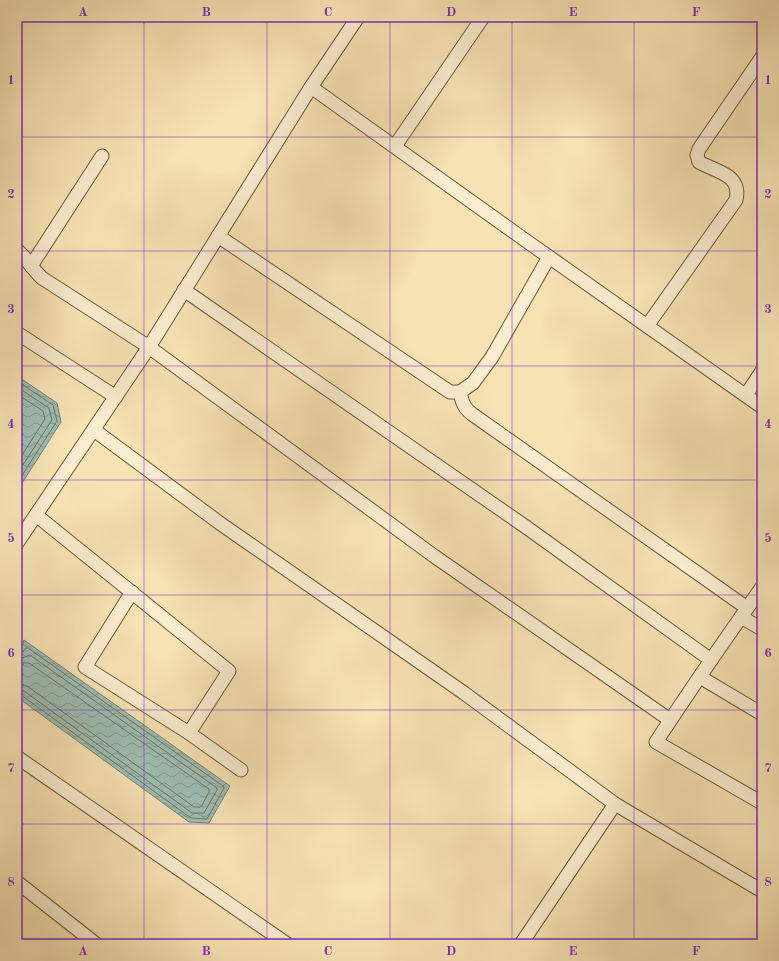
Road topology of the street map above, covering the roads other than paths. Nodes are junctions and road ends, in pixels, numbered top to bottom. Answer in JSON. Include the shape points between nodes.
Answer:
{"nodes":[{"id":1,"x":358,"y":17,"type":"edge"},
{"id":2,"x":483,"y":17,"type":"edge"},
{"id":3,"x":762,"y":57,"type":"edge"},
{"id":4,"x":312,"y":87,"type":"junction"},
{"id":5,"x":395,"y":146,"type":"junction"},
{"id":6,"x":102,"y":156,"type":"dead end"},
{"id":7,"x":218,"y":236,"type":"junction"},
{"id":8,"x":17,"y":250,"type":"edge"},
{"id":9,"x":550,"y":257,"type":"junction"},
{"id":10,"x":31,"y":266,"type":"junction"},
{"id":11,"x":184,"y":290,"type":"junction"},
{"id":12,"x":647,"y":326,"type":"junction"},
{"id":13,"x":17,"y":333,"type":"edge"},
{"id":14,"x":149,"y":347,"type":"junction"},
{"id":15,"x":762,"y":371,"type":"edge"},
{"id":16,"x":460,"y":392,"type":"junction"},
{"id":17,"x":746,"y":395,"type":"junction"},
{"id":18,"x":116,"y":397,"type":"junction"},
{"id":19,"x":762,"y":407,"type":"edge"},
{"id":20,"x":94,"y":430,"type":"junction"},
{"id":21,"x":36,"y":515,"type":"junction"},
{"id":22,"x":17,"y":543,"type":"edge"},
{"id":23,"x":762,"y":587,"type":"edge"},
{"id":24,"x":132,"y":592,"type":"junction"},
{"id":25,"x":744,"y":612,"type":"junction"},
{"id":26,"x":762,"y":629,"type":"edge"},
{"id":27,"x":710,"y":660,"type":"junction"},
{"id":28,"x":700,"y":677,"type":"junction"},
{"id":29,"x":762,"y":714,"type":"edge"},
{"id":30,"x":670,"y":720,"type":"junction"},
{"id":31,"x":189,"y":733,"type":"junction"},
{"id":32,"x":17,"y":757,"type":"edge"},
{"id":33,"x":241,"y":770,"type":"dead end"},
{"id":34,"x":762,"y":803,"type":"edge"},
{"id":35,"x":615,"y":804,"type":"junction"},
{"id":36,"x":17,"y":882,"type":"edge"},
{"id":37,"x":762,"y":890,"type":"edge"},
{"id":38,"x":96,"y":944,"type":"edge"},
{"id":39,"x":287,"y":944,"type":"edge"},
{"id":40,"x":521,"y":944,"type":"edge"}],
"edges":[{"from":1,"to":4,"type":"street"},
{"from":2,"to":5,"type":"street"},
{"from":3,"to":12,"type":"street","via":[[697,155],[699,162],[732,179],[736,185],[736,200]]},
{"from":4,"to":5,"type":"street"},
{"from":4,"to":7,"type":"street"},
{"from":5,"to":9,"type":"street"},
{"from":6,"to":10,"type":"street"},
{"from":7,"to":11,"type":"street"},
{"from":7,"to":16,"type":"street","via":[[436,384],[450,392]]},
{"from":8,"to":10,"type":"street","via":[[25,256]]},
{"from":9,"to":12,"type":"street"},
{"from":9,"to":16,"type":"street","via":[[492,356],[473,383]]},
{"from":10,"to":14,"type":"street","via":[[42,278]]},
{"from":11,"to":14,"type":"street"},
{"from":11,"to":27,"type":"street","via":[[520,522]]},
{"from":12,"to":17,"type":"street"},
{"from":13,"to":18,"type":"street"},
{"from":14,"to":18,"type":"street"},
{"from":14,"to":30,"type":"street","via":[[434,556]]},
{"from":15,"to":17,"type":"street"},
{"from":16,"to":25,"type":"street","via":[[466,409],[472,414]]},
{"from":17,"to":19,"type":"street"},
{"from":18,"to":20,"type":"street"},
{"from":20,"to":21,"type":"street"},
{"from":20,"to":35,"type":"street","via":[[221,524],[464,693]]},
{"from":21,"to":22,"type":"street"},
{"from":21,"to":24,"type":"street"},
{"from":23,"to":25,"type":"street"},
{"from":24,"to":31,"type":"street","via":[[229,671]]},
{"from":24,"to":31,"type":"street","via":[[85,667]]},
{"from":25,"to":26,"type":"street"},
{"from":25,"to":27,"type":"street"},
{"from":27,"to":28,"type":"street"},
{"from":28,"to":29,"type":"street"},
{"from":28,"to":30,"type":"street"},
{"from":30,"to":34,"type":"street","via":[[656,742]]},
{"from":31,"to":33,"type":"street"},
{"from":32,"to":39,"type":"street"},
{"from":35,"to":37,"type":"street"},
{"from":35,"to":40,"type":"street"},
{"from":36,"to":38,"type":"street"}]}
